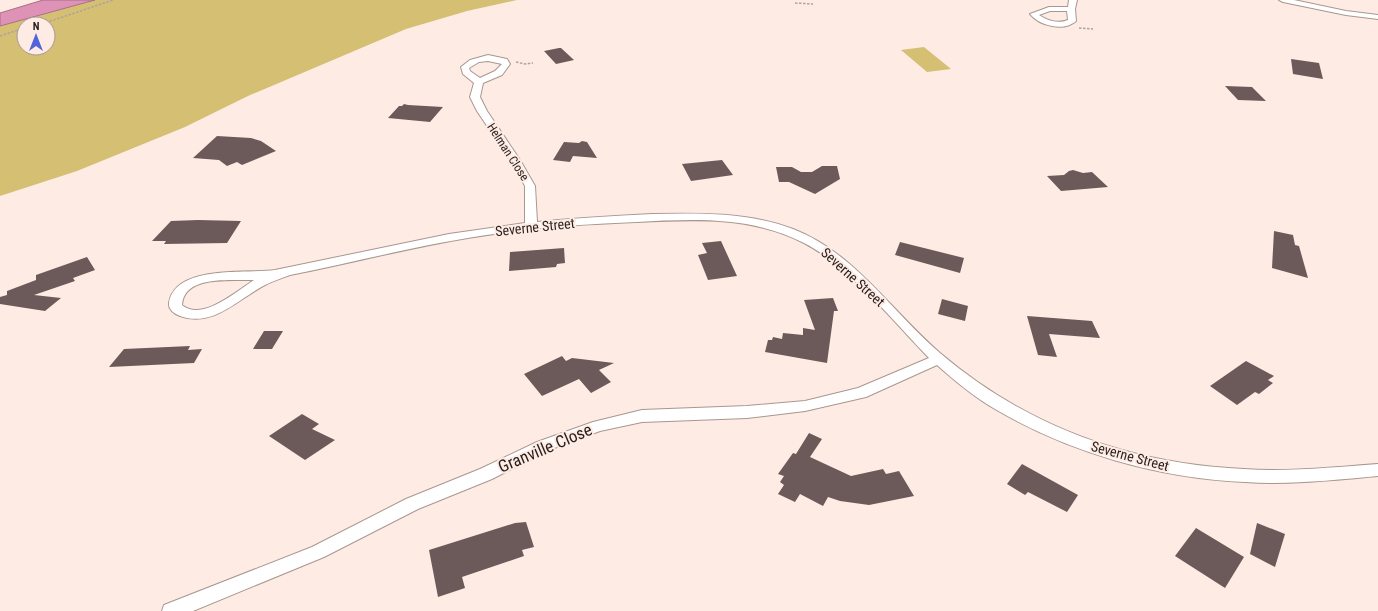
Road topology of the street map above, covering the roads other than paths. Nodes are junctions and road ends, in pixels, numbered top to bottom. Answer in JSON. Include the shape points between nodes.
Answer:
{"nodes":[{"id":1,"x":1073,"y":0,"type":"edge"},
{"id":2,"x":1284,"y":0,"type":"edge"},
{"id":3,"x":1071,"y":9,"type":"dead end"},
{"id":4,"x":1378,"y":17,"type":"edge"},
{"id":5,"x":479,"y":82,"type":"junction"},
{"id":6,"x":530,"y":226,"type":"junction"},
{"id":7,"x":289,"y":271,"type":"junction"},
{"id":8,"x":229,"y":277,"type":"junction"},
{"id":9,"x":234,"y":300,"type":"junction"},
{"id":10,"x":938,"y":359,"type":"junction"},
{"id":11,"x":1378,"y":470,"type":"edge"},
{"id":12,"x":170,"y":611,"type":"edge"}],
"edges":[{"from":1,"to":3,"type":"street"},
{"from":2,"to":4,"type":"street"},
{"from":5,"to":5,"type":"street","via":[[501,72],[506,64],[488,58],[470,62],[465,67],[466,72]]},
{"from":5,"to":6,"type":"street","name":"Helman Close","via":[[475,97],[530,186]]},
{"from":6,"to":7,"type":"street","name":"Severne Street","via":[[429,242]]},
{"from":6,"to":10,"type":"street","name":"Severne Street","via":[[694,216],[757,222],[783,230],[805,238],[825,250]]},
{"from":7,"to":8,"type":"street","name":"Severne Street"},
{"from":7,"to":9,"type":"street","name":"Severne Street","via":[[260,282]]},
{"from":8,"to":9,"type":"street","via":[[241,284],[241,290]]},
{"from":8,"to":9,"type":"street","name":"Severne Street","via":[[216,276],[194,283],[179,293],[175,306],[186,314],[202,314],[214,311]]},
{"from":10,"to":11,"type":"street","name":"Severne Street","via":[[970,385],[1031,421],[1090,446],[1137,461],[1177,469],[1231,475]]},
{"from":10,"to":12,"type":"street","name":"Granville Close","via":[[861,393],[805,406],[747,412],[642,416],[598,426],[543,446],[486,474],[412,504],[318,552]]}]}
